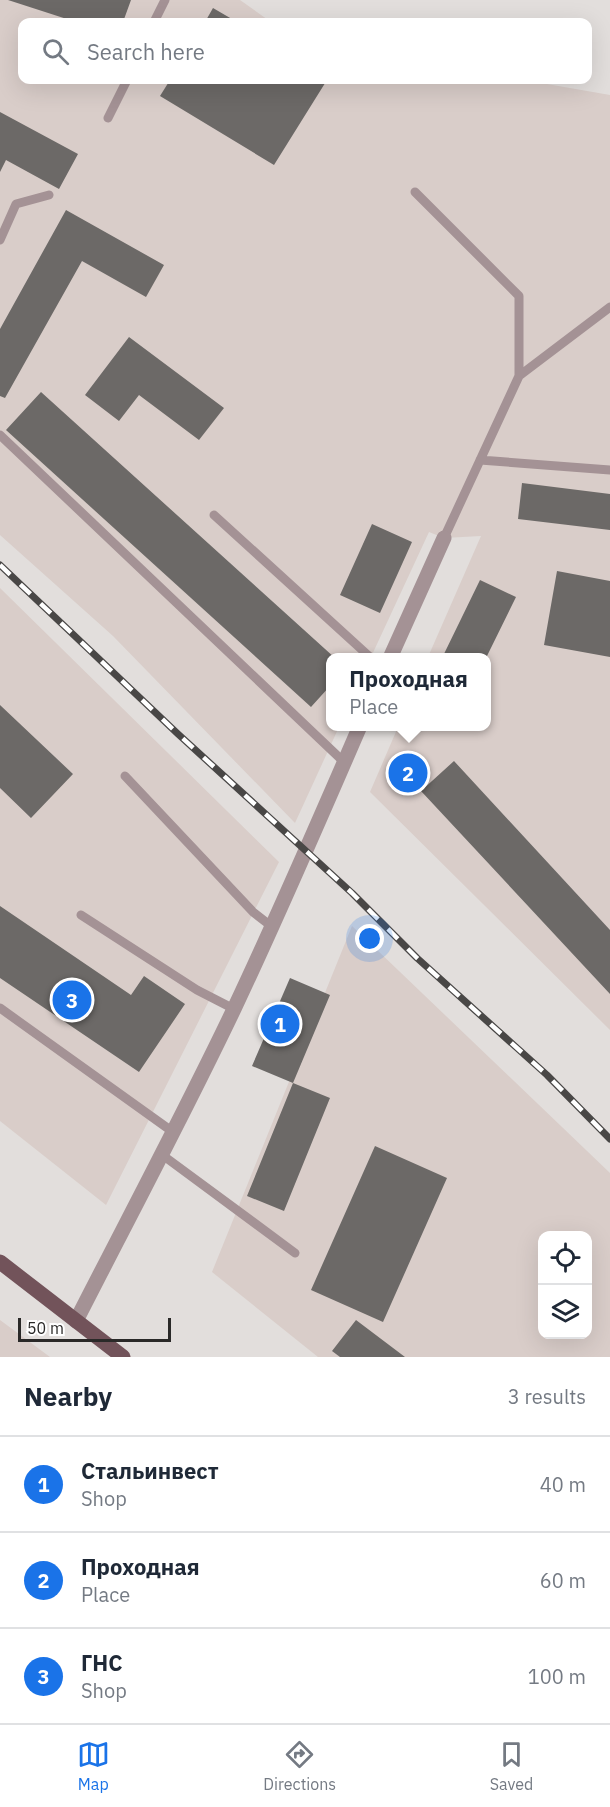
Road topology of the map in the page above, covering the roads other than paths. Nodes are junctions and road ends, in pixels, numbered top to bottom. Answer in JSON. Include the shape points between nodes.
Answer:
{"nodes":[{"id":1,"x":165,"y":0,"type":"edge"},
{"id":2,"x":156,"y":18,"type":"edge"},
{"id":3,"x":125,"y":84,"type":"edge"},
{"id":4,"x":108,"y":118,"type":"dead end"},
{"id":5,"x":416,"y":192,"type":"dead end"},
{"id":6,"x":49,"y":195,"type":"dead end"},
{"id":7,"x":0,"y":240,"type":"edge"},
{"id":8,"x":610,"y":307,"type":"edge"},
{"id":9,"x":519,"y":376,"type":"junction"},
{"id":10,"x":0,"y":435,"type":"edge"},
{"id":11,"x":480,"y":460,"type":"junction"},
{"id":12,"x":610,"y":470,"type":"edge"},
{"id":13,"x":214,"y":514,"type":"dead end"},
{"id":14,"x":444,"y":538,"type":"joint"},
{"id":15,"x":367,"y":653,"type":"edge"},
{"id":16,"x":392,"y":653,"type":"edge"},
{"id":17,"x":358,"y":731,"type":"edge"},
{"id":18,"x":344,"y":762,"type":"junction"},
{"id":19,"x":125,"y":776,"type":"dead end"},
{"id":20,"x":81,"y":915,"type":"dead end"},
{"id":21,"x":271,"y":926,"type":"junction"},
{"id":22,"x":0,"y":1008,"type":"edge"},
{"id":23,"x":234,"y":1009,"type":"junction"},
{"id":24,"x":173,"y":1132,"type":"junction"},
{"id":25,"x":161,"y":1154,"type":"junction"},
{"id":26,"x":295,"y":1253,"type":"dead end"},
{"id":27,"x":0,"y":1262,"type":"edge"},
{"id":28,"x":76,"y":1321,"type":"junction"},
{"id":29,"x":123,"y":1357,"type":"edge"}],
"edges":[{"from":1,"to":2,"type":"lane"},
{"from":3,"to":4,"type":"lane"},
{"from":5,"to":9,"type":"lane","via":[[519,296]]},
{"from":6,"to":7,"type":"lane","via":[[16,204]]},
{"from":8,"to":9,"type":"lane"},
{"from":9,"to":11,"type":"lane"},
{"from":10,"to":18,"type":"lane"},
{"from":11,"to":12,"type":"lane"},
{"from":11,"to":14,"type":"lane"},
{"from":13,"to":15,"type":"lane"},
{"from":14,"to":16,"type":"street"},
{"from":17,"to":18,"type":"street"},
{"from":18,"to":21,"type":"street"},
{"from":19,"to":21,"type":"lane","via":[[253,912]]},
{"from":20,"to":23,"type":"lane","via":[[197,990]]},
{"from":21,"to":23,"type":"street"},
{"from":22,"to":24,"type":"lane"},
{"from":23,"to":24,"type":"street"},
{"from":24,"to":25,"type":"street"},
{"from":25,"to":26,"type":"lane"},
{"from":25,"to":28,"type":"street"},
{"from":27,"to":28,"type":"main road"},
{"from":28,"to":29,"type":"main road"}]}
